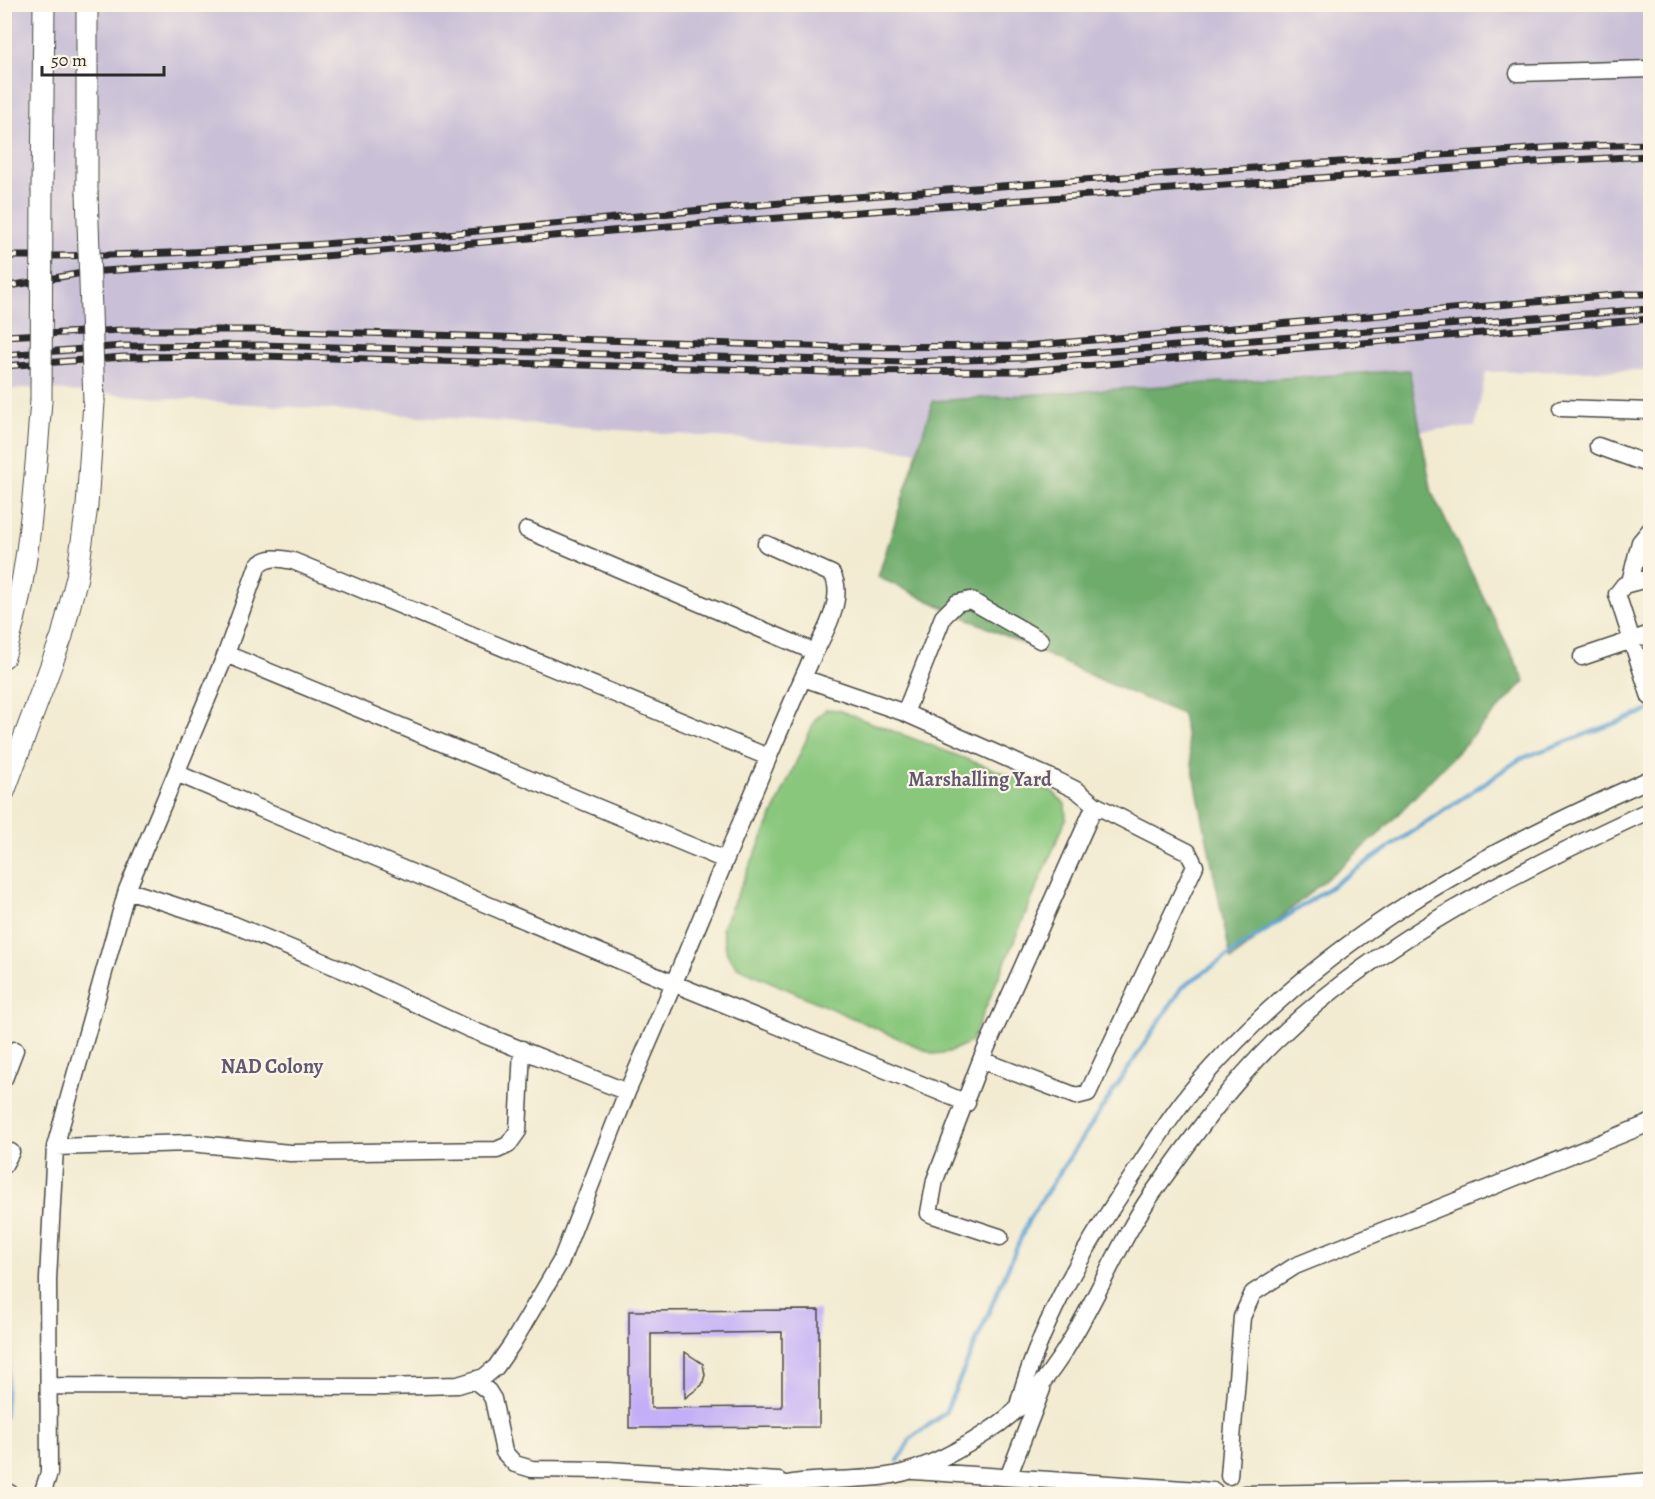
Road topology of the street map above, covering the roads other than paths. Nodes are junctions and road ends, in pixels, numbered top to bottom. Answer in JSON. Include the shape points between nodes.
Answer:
{"nodes":[{"id":1,"x":87,"y":4,"type":"edge"},
{"id":2,"x":44,"y":7,"type":"edge"},
{"id":3,"x":1650,"y":69,"type":"edge"},
{"id":4,"x":1518,"y":73,"type":"dead end"},
{"id":5,"x":1561,"y":408,"type":"dead end"},
{"id":6,"x":1650,"y":411,"type":"edge"},
{"id":7,"x":1599,"y":446,"type":"dead end"},
{"id":8,"x":1650,"y":465,"type":"edge"},
{"id":9,"x":527,"y":530,"type":"dead end"},
{"id":10,"x":1650,"y":530,"type":"edge"},
{"id":11,"x":766,"y":544,"type":"dead end"},
{"id":12,"x":1650,"y":578,"type":"edge"},
{"id":13,"x":1630,"y":582,"type":"junction"},
{"id":14,"x":1650,"y":634,"type":"edge"},
{"id":15,"x":1040,"y":640,"type":"dead end"},
{"id":16,"x":1633,"y":642,"type":"junction"},
{"id":17,"x":815,"y":652,"type":"junction"},
{"id":18,"x":226,"y":654,"type":"junction"},
{"id":19,"x":4,"y":657,"type":"edge"},
{"id":20,"x":1582,"y":657,"type":"dead end"},
{"id":21,"x":803,"y":678,"type":"junction"},
{"id":22,"x":1650,"y":697,"type":"edge"},
{"id":23,"x":905,"y":713,"type":"junction"},
{"id":24,"x":768,"y":757,"type":"junction"},
{"id":25,"x":176,"y":773,"type":"junction"},
{"id":26,"x":1650,"y":778,"type":"edge"},
{"id":27,"x":4,"y":792,"type":"edge"},
{"id":28,"x":1095,"y":805,"type":"junction"},
{"id":29,"x":1650,"y":810,"type":"edge"},
{"id":30,"x":725,"y":860,"type":"junction"},
{"id":31,"x":127,"y":890,"type":"junction"},
{"id":32,"x":675,"y":984,"type":"junction"},
{"id":33,"x":522,"y":1049,"type":"junction"},
{"id":34,"x":15,"y":1050,"type":"dead end"},
{"id":35,"x":981,"y":1060,"type":"junction"},
{"id":36,"x":4,"y":1079,"type":"edge"},
{"id":37,"x":627,"y":1092,"type":"junction"},
{"id":38,"x":966,"y":1102,"type":"junction"},
{"id":39,"x":1650,"y":1122,"type":"edge"},
{"id":40,"x":55,"y":1147,"type":"junction"},
{"id":41,"x":1000,"y":1238,"type":"dead end"},
{"id":42,"x":475,"y":1381,"type":"junction"},
{"id":43,"x":1044,"y":1384,"type":"junction"},
{"id":44,"x":49,"y":1386,"type":"junction"},
{"id":45,"x":1017,"y":1410,"type":"junction"},
{"id":46,"x":907,"y":1470,"type":"junction"},
{"id":47,"x":1009,"y":1475,"type":"junction"},
{"id":48,"x":1229,"y":1476,"type":"junction"},
{"id":49,"x":1650,"y":1481,"type":"edge"},
{"id":50,"x":790,"y":1482,"type":"junction"},
{"id":51,"x":1614,"y":1489,"type":"edge"},
{"id":52,"x":4,"y":1490,"type":"edge"},
{"id":53,"x":1214,"y":1493,"type":"edge"},
{"id":54,"x":11,"y":1494,"type":"edge"},
{"id":55,"x":42,"y":1494,"type":"edge"},
{"id":56,"x":753,"y":1494,"type":"edge"},
{"id":57,"x":1244,"y":1494,"type":"edge"}],
"edges":[{"from":1,"to":27,"type":"main road","bridge":true,"via":[[87,192],[94,402],[87,506],[62,636]]},
{"from":2,"to":19,"type":"main road","bridge":true,"via":[[41,401],[32,510],[12,632]]},
{"from":3,"to":4,"type":"street"},
{"from":5,"to":6,"type":"street"},
{"from":7,"to":8,"type":"street"},
{"from":9,"to":17,"type":"street"},
{"from":10,"to":13,"type":"street","via":[[1640,542]]},
{"from":11,"to":17,"type":"street","via":[[832,574],[837,583],[834,606]]},
{"from":12,"to":13,"type":"street"},
{"from":13,"to":16,"type":"street","via":[[1617,594]]},
{"from":14,"to":16,"type":"street"},
{"from":15,"to":23,"type":"street","via":[[970,600],[957,603],[943,617]]},
{"from":16,"to":20,"type":"street"},
{"from":16,"to":22,"type":"street"},
{"from":17,"to":21,"type":"street"},
{"from":18,"to":24,"type":"street","via":[[258,565],[277,557]]},
{"from":18,"to":25,"type":"street"},
{"from":18,"to":30,"type":"street"},
{"from":21,"to":23,"type":"street"},
{"from":21,"to":24,"type":"street"},
{"from":23,"to":28,"type":"street","via":[[1056,780]]},
{"from":24,"to":30,"type":"street"},
{"from":25,"to":31,"type":"street"},
{"from":25,"to":32,"type":"street"},
{"from":26,"to":45,"type":"street","via":[[1570,814],[1432,886],[1350,942],[1251,1027],[1180,1104],[1099,1226],[1038,1342]]},
{"from":28,"to":35,"type":"street"},
{"from":28,"to":35,"type":"street","via":[[1188,852],[1195,866],[1088,1092],[1076,1096]]},
{"from":29,"to":43,"type":"street","via":[[1459,906],[1362,969],[1275,1041],[1228,1091],[1149,1199]]},
{"from":30,"to":32,"type":"street"},
{"from":31,"to":33,"type":"street","via":[[232,924]]},
{"from":31,"to":40,"type":"street"},
{"from":32,"to":37,"type":"street"},
{"from":32,"to":38,"type":"street"},
{"from":33,"to":37,"type":"street"},
{"from":33,"to":40,"type":"street","via":[[518,1131],[508,1145],[496,1150],[290,1153],[190,1143]]},
{"from":34,"to":36,"type":"street"},
{"from":35,"to":38,"type":"street"},
{"from":37,"to":42,"type":"street","via":[[561,1261],[496,1367]]},
{"from":38,"to":41,"type":"street","via":[[935,1180],[929,1213]]},
{"from":39,"to":48,"type":"street","via":[[1295,1266],[1253,1293],[1242,1317]]},
{"from":40,"to":44,"type":"street","via":[[48,1279]]},
{"from":42,"to":44,"type":"street","via":[[384,1387]]},
{"from":42,"to":50,"type":"street","via":[[494,1399],[504,1452],[515,1464],[532,1469]]},
{"from":43,"to":45,"type":"street"},
{"from":43,"to":47,"type":"street"},
{"from":44,"to":55,"type":"street","via":[[49,1473]]},
{"from":45,"to":46,"type":"street","via":[[978,1437]]},
{"from":46,"to":47,"type":"street"},
{"from":46,"to":50,"type":"street","via":[[892,1475]]},
{"from":47,"to":53,"type":"street"},
{"from":48,"to":53,"type":"street","via":[[1218,1480]]},
{"from":48,"to":57,"type":"street","via":[[1239,1480]]},
{"from":49,"to":51,"type":"street"},
{"from":50,"to":56,"type":"street"},
{"from":51,"to":57,"type":"street"},
{"from":52,"to":54,"type":"street"}]}
